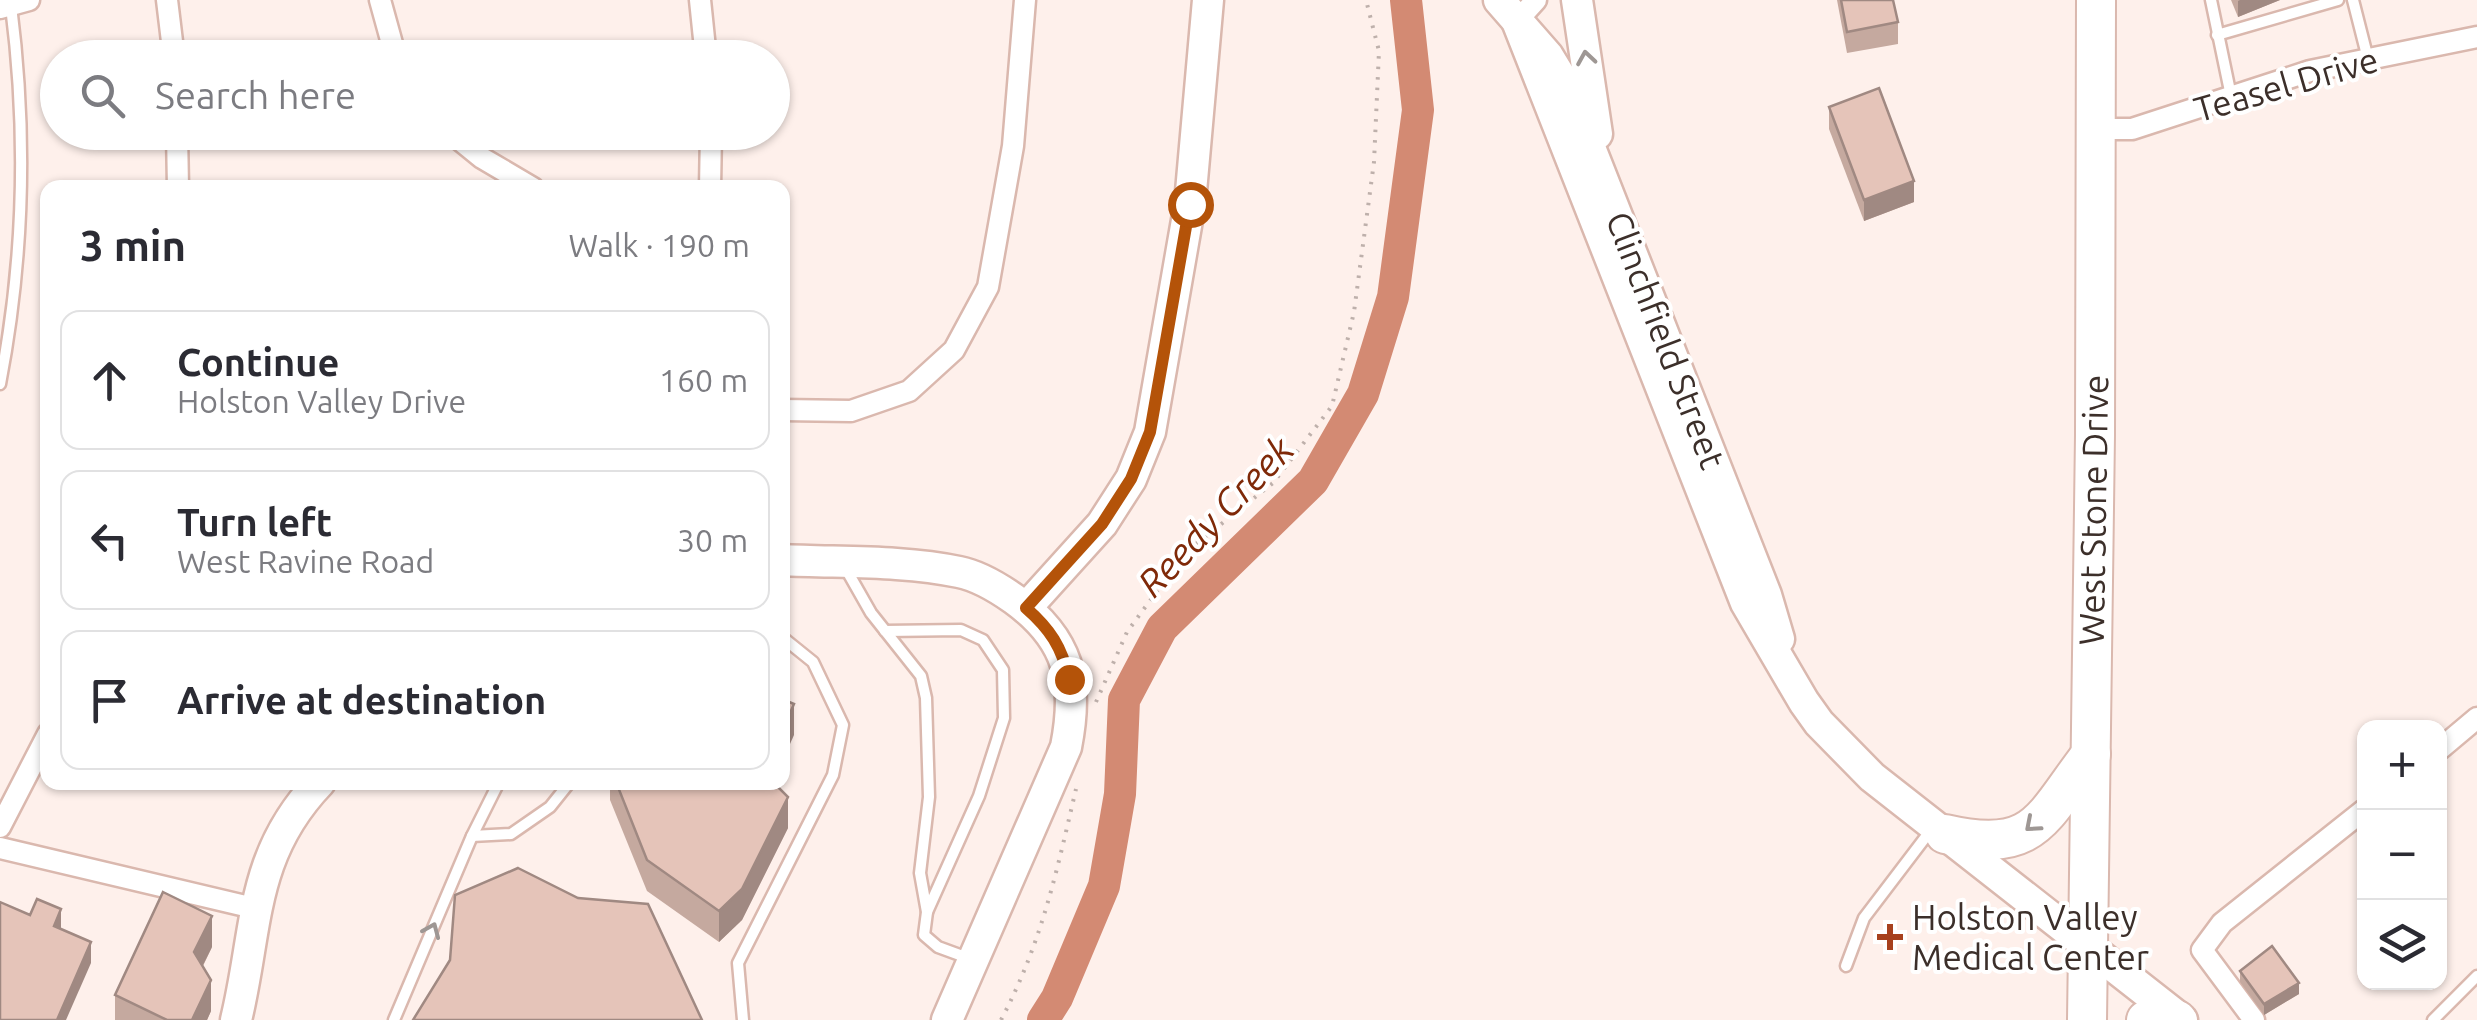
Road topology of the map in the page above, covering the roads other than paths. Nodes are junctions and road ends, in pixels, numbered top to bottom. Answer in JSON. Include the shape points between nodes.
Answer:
{"nodes":[{"id":1,"x":167,"y":0,"type":"edge"},
{"id":2,"x":380,"y":0,"type":"edge"},
{"id":3,"x":700,"y":0,"type":"edge"},
{"id":4,"x":1025,"y":0,"type":"edge"},
{"id":5,"x":1208,"y":0,"type":"edge"},
{"id":6,"x":1577,"y":0,"type":"edge"},
{"id":7,"x":2096,"y":0,"type":"edge"},
{"id":8,"x":2211,"y":0,"type":"edge"},
{"id":9,"x":2338,"y":0,"type":"edge"},
{"id":10,"x":2353,"y":0,"type":"edge"},
{"id":11,"x":13,"y":4,"type":"edge"},
{"id":12,"x":1518,"y":7,"type":"edge"},
{"id":13,"x":2218,"y":35,"type":"junction"},
{"id":14,"x":2477,"y":37,"type":"edge"},
{"id":15,"x":172,"y":40,"type":"edge"},
{"id":16,"x":391,"y":40,"type":"edge"},
{"id":17,"x":704,"y":40,"type":"edge"},
{"id":18,"x":2368,"y":59,"type":"junction"},
{"id":19,"x":2231,"y":96,"type":"junction"},
{"id":20,"x":2095,"y":129,"type":"junction"},
{"id":21,"x":177,"y":150,"type":"edge"},
{"id":22,"x":472,"y":150,"type":"edge"},
{"id":23,"x":711,"y":150,"type":"edge"},
{"id":24,"x":178,"y":180,"type":"edge"},
{"id":25,"x":520,"y":180,"type":"edge"},
{"id":26,"x":710,"y":180,"type":"edge"},
{"id":27,"x":1605,"y":186,"type":"junction"},
{"id":28,"x":0,"y":384,"type":"edge"},
{"id":29,"x":790,"y":410,"type":"edge"},
{"id":30,"x":790,"y":561,"type":"edge"},
{"id":31,"x":842,"y":564,"type":"junction"},
{"id":32,"x":1026,"y":608,"type":"junction"},
{"id":33,"x":885,"y":631,"type":"junction"},
{"id":34,"x":790,"y":644,"type":"edge"},
{"id":35,"x":1789,"y":674,"type":"junction"},
{"id":36,"x":2477,"y":718,"type":"edge"},
{"id":37,"x":2447,"y":744,"type":"edge"},
{"id":38,"x":40,"y":750,"type":"edge"},
{"id":39,"x":2091,"y":754,"type":"junction"},
{"id":40,"x":313,"y":790,"type":"edge"},
{"id":41,"x":495,"y":790,"type":"edge"},
{"id":42,"x":564,"y":790,"type":"edge"},
{"id":43,"x":2357,"y":816,"type":"edge"},
{"id":44,"x":0,"y":827,"type":"edge"},
{"id":45,"x":1940,"y":829,"type":"junction"},
{"id":46,"x":472,"y":836,"type":"junction"},
{"id":47,"x":0,"y":848,"type":"edge"},
{"id":48,"x":254,"y":908,"type":"junction"},
{"id":49,"x":926,"y":912,"type":"junction"},
{"id":50,"x":2088,"y":944,"type":"junction"},
{"id":51,"x":965,"y":957,"type":"junction"},
{"id":52,"x":1846,"y":966,"type":"dead end"},
{"id":53,"x":2477,"y":976,"type":"edge"},
{"id":54,"x":236,"y":1020,"type":"edge"},
{"id":55,"x":394,"y":1020,"type":"edge"},
{"id":56,"x":743,"y":1020,"type":"edge"},
{"id":57,"x":927,"y":1020,"type":"edge"},
{"id":58,"x":947,"y":1020,"type":"edge"},
{"id":59,"x":2087,"y":1020,"type":"edge"},
{"id":60,"x":2146,"y":1020,"type":"edge"},
{"id":61,"x":2180,"y":1020,"type":"edge"},
{"id":62,"x":2254,"y":1020,"type":"edge"},
{"id":63,"x":2432,"y":1020,"type":"edge"}],
"edges":[{"from":1,"to":15,"type":"street"},
{"from":2,"to":16,"type":"street"},
{"from":3,"to":17,"type":"street"},
{"from":4,"to":29,"type":"street","via":[[1013,146],[988,287],[954,350],[909,391],[851,411]]},
{"from":5,"to":32,"type":"main road","via":[[1190,204],[1150,432],[1102,524]]},
{"from":27,"to":6,"type":"main road","one_way":true},
{"from":7,"to":20,"type":"highway","name":"West Stone Drive"},
{"from":8,"to":13,"type":"lane"},
{"from":9,"to":13,"type":"lane"},
{"from":10,"to":18,"type":"lane"},
{"from":11,"to":28,"type":"lane","via":[[20,196]]},
{"from":12,"to":27,"type":"main road","name":"Clinchfield Street","via":[[1565,84]]},
{"from":12,"to":35,"type":"main road","name":"Clinchfield Street","via":[[1746,603]]},
{"from":13,"to":19,"type":"lane"},
{"from":14,"to":18,"type":"street","name":"Teasel Drive"},
{"from":18,"to":19,"type":"street","name":"Teasel Drive"},
{"from":19,"to":20,"type":"street","name":"Teasel Drive","via":[[2132,130]]},
{"from":20,"to":39,"type":"highway","name":"West Stone Drive"},
{"from":21,"to":24,"type":"street"},
{"from":22,"to":25,"type":"street"},
{"from":23,"to":26,"type":"street"},
{"from":27,"to":35,"type":"main road","name":"Clinchfield Street","via":[[1770,605]]},
{"from":30,"to":31,"type":"main road"},
{"from":31,"to":32,"type":"main road","via":[[964,572]]},
{"from":31,"to":33,"type":"lane"},
{"from":32,"to":51,"type":"main road","via":[[1061,650],[1072,698],[1070,728],[1059,764]]},
{"from":33,"to":49,"type":"lane","via":[[921,676],[926,698],[929,797],[920,872]]},
{"from":33,"to":49,"type":"lane","via":[[961,630],[983,640],[1003,670],[1004,718],[979,796]]},
{"from":34,"to":56,"type":"lane","via":[[813,662],[843,725],[833,775],[738,963]]},
{"from":35,"to":45,"type":"main road","name":"Clinchfield Street","via":[[1819,723],[1872,777]]},
{"from":36,"to":37,"type":"street"},
{"from":38,"to":44,"type":"street"},
{"from":39,"to":45,"type":"highway","one_way":true,"via":[[2036,826],[2016,838],[1970,839]]},
{"from":39,"to":50,"type":"highway","name":"West Stone Drive"},
{"from":40,"to":48,"type":"main road","via":[[274,850]]},
{"from":41,"to":46,"type":"lane"},
{"from":42,"to":46,"type":"lane","via":[[511,834]]},
{"from":43,"to":62,"type":"street","via":[[2222,923],[2202,950]]},
{"from":45,"to":50,"type":"main road","name":"Clinchfield Street"},
{"from":45,"to":52,"type":"lane","via":[[1864,918]]},
{"from":55,"to":46,"type":"lane","one_way":true},
{"from":47,"to":48,"type":"street"},
{"from":48,"to":54,"type":"main road"},
{"from":49,"to":51,"type":"lane","via":[[924,935]]},
{"from":50,"to":59,"type":"highway","name":"West Stone Drive"},
{"from":50,"to":61,"type":"main road","name":"Clinchfield Street"},
{"from":51,"to":57,"type":"main road"},
{"from":51,"to":58,"type":"main road"},
{"from":53,"to":63,"type":"lane"},
{"from":60,"to":61,"type":"highway"}]}
